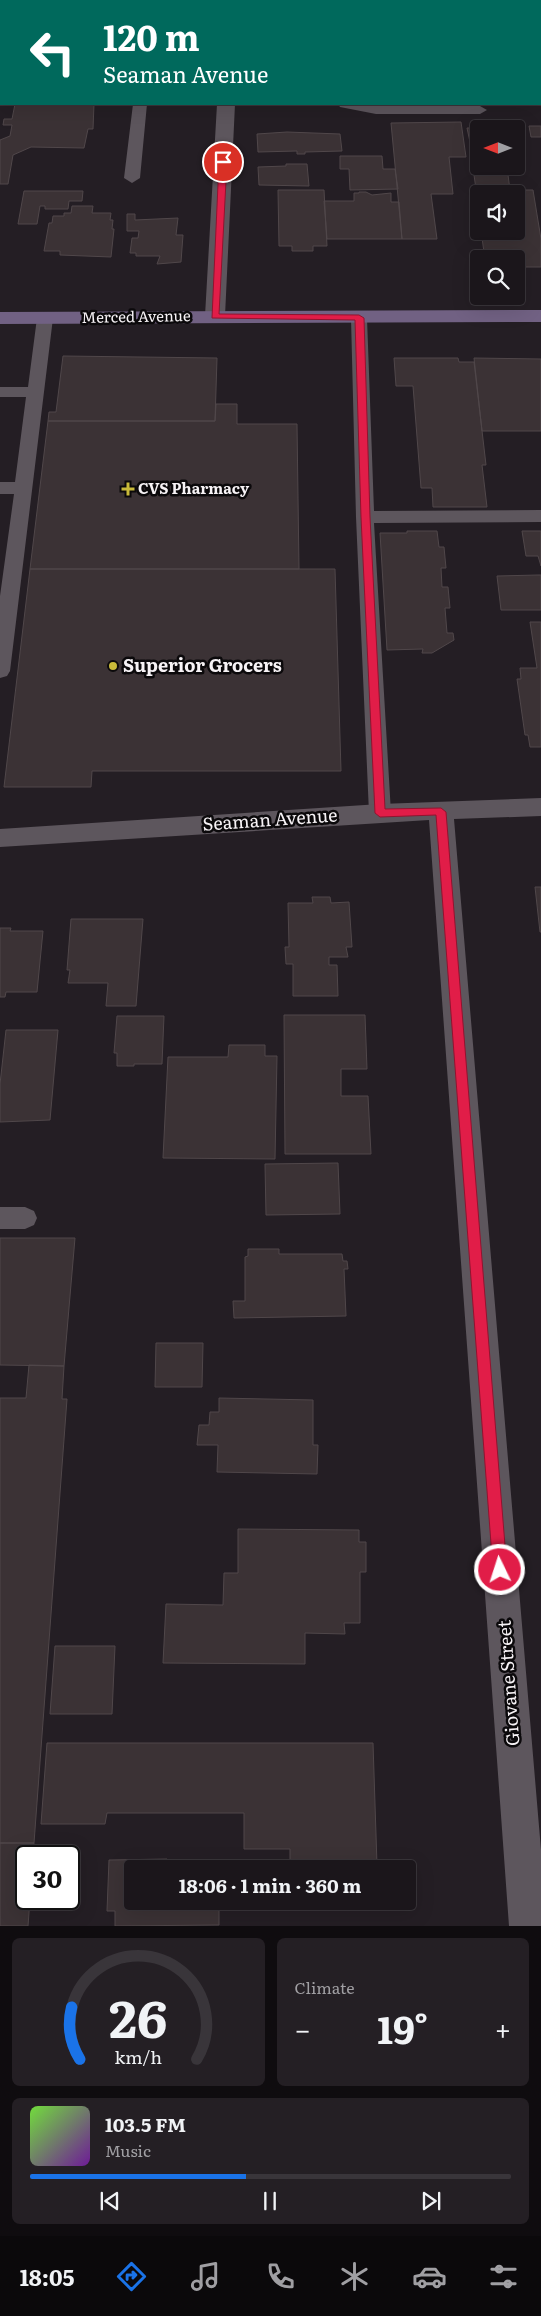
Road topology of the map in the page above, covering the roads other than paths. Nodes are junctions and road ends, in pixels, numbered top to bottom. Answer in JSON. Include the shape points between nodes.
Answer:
{"nodes":[{"id":1,"x":140,"y":105,"type":"edge"},
{"id":2,"x":226,"y":105,"type":"edge"},
{"id":3,"x":350,"y":105,"type":"edge"},
{"id":4,"x":480,"y":110,"type":"dead end"},
{"id":5,"x":132,"y":178,"type":"dead end"},
{"id":6,"x":215,"y":316,"type":"junction"},
{"id":7,"x":541,"y":316,"type":"edge"},
{"id":8,"x":0,"y":318,"type":"edge"},
{"id":9,"x":45,"y":318,"type":"junction"},
{"id":10,"x":359,"y":318,"type":"junction"},
{"id":11,"x":0,"y":392,"type":"edge"},
{"id":12,"x":35,"y":392,"type":"junction"},
{"id":13,"x":0,"y":488,"type":"edge"},
{"id":14,"x":24,"y":488,"type":"junction"},
{"id":15,"x":541,"y":516,"type":"edge"},
{"id":16,"x":365,"y":517,"type":"junction"},
{"id":17,"x":0,"y":671,"type":"edge"},
{"id":18,"x":541,"y":807,"type":"edge"},
{"id":19,"x":441,"y":812,"type":"junction"},
{"id":20,"x":380,"y":813,"type":"junction"},
{"id":21,"x":0,"y":838,"type":"edge"},
{"id":22,"x":0,"y":1218,"type":"edge"},
{"id":23,"x":25,"y":1218,"type":"dead end"},
{"id":24,"x":528,"y":1926,"type":"edge"}],
"edges":[{"from":1,"to":5,"type":"lane"},
{"from":2,"to":6,"type":"street"},
{"from":3,"to":4,"type":"lane","via":[[376,110]]},
{"from":6,"to":9,"type":"street","name":"Merced Avenue"},
{"from":6,"to":10,"type":"street","name":"Merced Avenue"},
{"from":7,"to":10,"type":"street","name":"Merced Avenue"},
{"from":8,"to":9,"type":"street","name":"Merced Avenue"},
{"from":9,"to":12,"type":"lane"},
{"from":10,"to":16,"type":"lane"},
{"from":11,"to":12,"type":"lane"},
{"from":12,"to":14,"type":"lane"},
{"from":13,"to":14,"type":"lane"},
{"from":14,"to":17,"type":"lane"},
{"from":15,"to":16,"type":"lane"},
{"from":16,"to":20,"type":"lane"},
{"from":18,"to":19,"type":"street","name":"Seaman Avenue"},
{"from":19,"to":20,"type":"street","name":"Seaman Avenue"},
{"from":19,"to":24,"type":"street","name":"Giovane Street"},
{"from":20,"to":21,"type":"street","name":"Seaman Avenue"},
{"from":22,"to":23,"type":"lane"}]}
